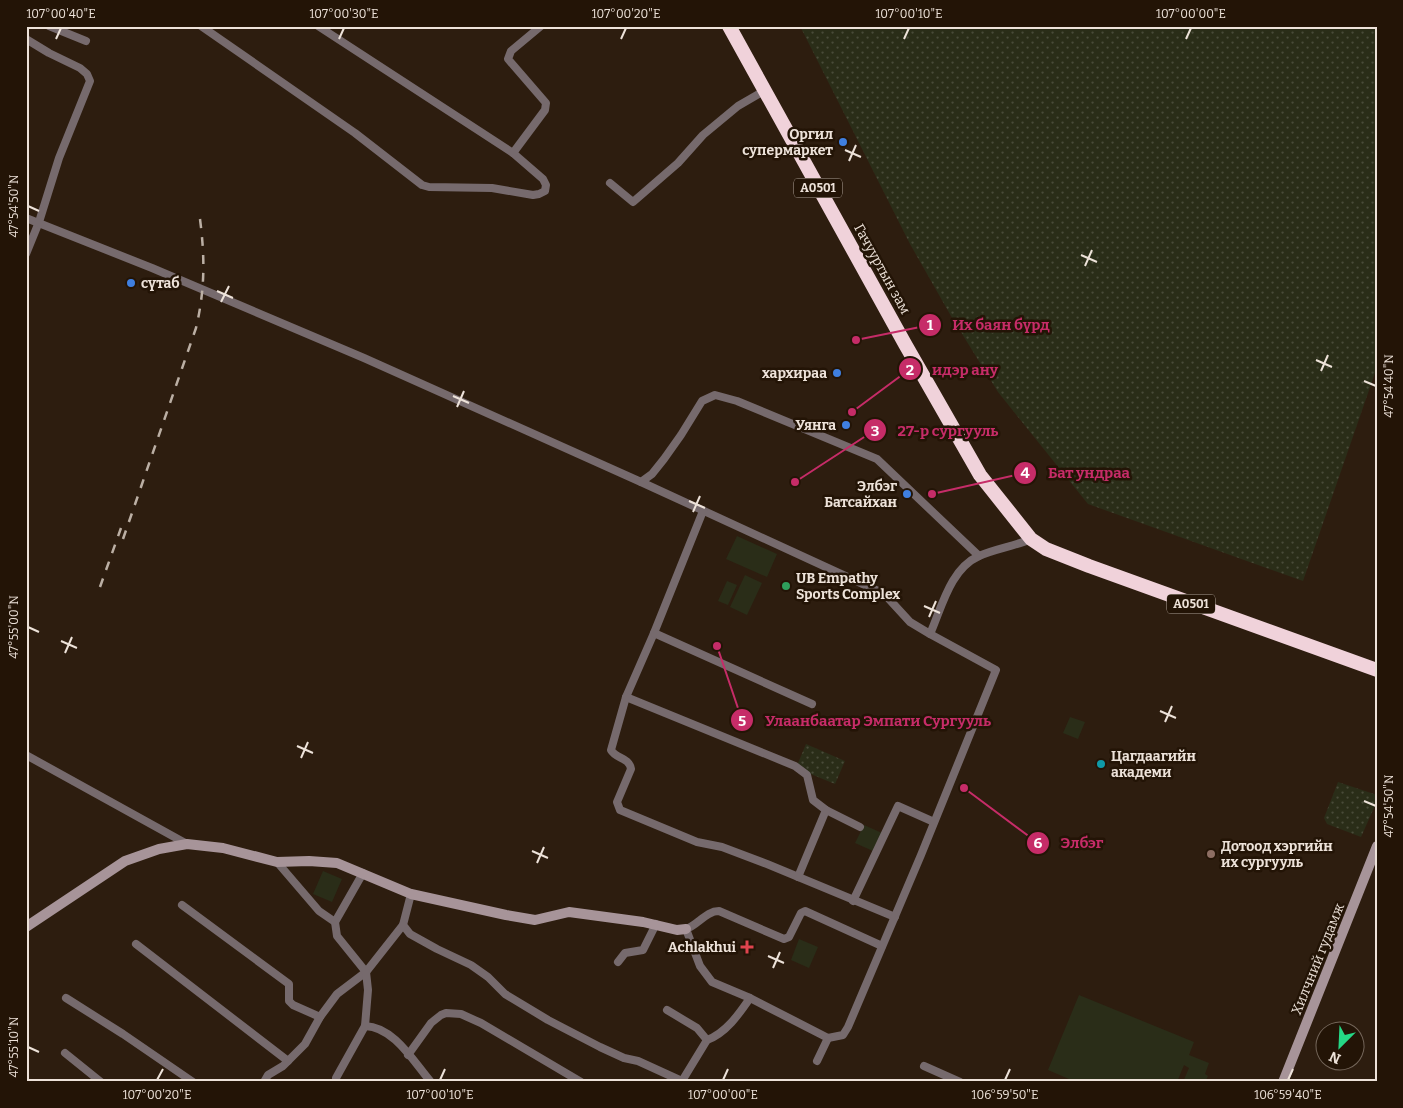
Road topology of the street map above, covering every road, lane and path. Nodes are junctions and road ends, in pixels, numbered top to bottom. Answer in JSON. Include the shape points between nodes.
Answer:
{"nodes":[{"id":1,"x":49,"y":26,"type":"edge"},
{"id":2,"x":201,"y":26,"type":"edge"},
{"id":3,"x":318,"y":26,"type":"edge"},
{"id":4,"x":541,"y":26,"type":"edge"},
{"id":5,"x":729,"y":26,"type":"edge"},
{"id":6,"x":26,"y":39,"type":"edge"},
{"id":7,"x":86,"y":41,"type":"dead end"},
{"id":8,"x":764,"y":91,"type":"junction"},
{"id":9,"x":513,"y":153,"type":"junction"},
{"id":10,"x":610,"y":183,"type":"dead end"},
{"id":11,"x":26,"y":218,"type":"edge"},
{"id":12,"x":39,"y":222,"type":"junction"},
{"id":13,"x":26,"y":254,"type":"edge"},
{"id":14,"x":642,"y":482,"type":"junction"},
{"id":15,"x":703,"y":512,"type":"junction"},
{"id":16,"x":1031,"y":539,"type":"junction"},
{"id":17,"x":979,"y":556,"type":"junction"},
{"id":18,"x":654,"y":633,"type":"junction"},
{"id":19,"x":930,"y":634,"type":"junction"},
{"id":20,"x":1377,"y":670,"type":"edge"},
{"id":21,"x":626,"y":698,"type":"junction"},
{"id":22,"x":812,"y":704,"type":"dead end"},
{"id":23,"x":26,"y":755,"type":"edge"},
{"id":24,"x":826,"y":810,"type":"junction"},
{"id":25,"x":934,"y":822,"type":"junction"},
{"id":26,"x":860,"y":827,"type":"dead end"},
{"id":27,"x":187,"y":844,"type":"junction"},
{"id":28,"x":1377,"y":846,"type":"edge"},
{"id":29,"x":277,"y":862,"type":"junction"},
{"id":30,"x":362,"y":873,"type":"junction"},
{"id":31,"x":798,"y":877,"type":"junction"},
{"id":32,"x":411,"y":894,"type":"junction"},
{"id":33,"x":853,"y":901,"type":"junction"},
{"id":34,"x":182,"y":905,"type":"dead end"},
{"id":35,"x":895,"y":917,"type":"junction"},
{"id":36,"x":335,"y":922,"type":"junction"},
{"id":37,"x":656,"y":924,"type":"junction"},
{"id":38,"x":402,"y":925,"type":"junction"},
{"id":39,"x":26,"y":927,"type":"edge"},
{"id":40,"x":686,"y":929,"type":"junction"},
{"id":41,"x":136,"y":944,"type":"dead end"},
{"id":42,"x":882,"y":946,"type":"junction"},
{"id":43,"x":618,"y":962,"type":"dead end"},
{"id":44,"x":366,"y":972,"type":"junction"},
{"id":45,"x":66,"y":998,"type":"dead end"},
{"id":46,"x":750,"y":998,"type":"junction"},
{"id":47,"x":668,"y":1010,"type":"dead end"},
{"id":48,"x":320,"y":1017,"type":"junction"},
{"id":49,"x":365,"y":1026,"type":"junction"},
{"id":50,"x":828,"y":1038,"type":"junction"},
{"id":51,"x":708,"y":1040,"type":"junction"},
{"id":52,"x":65,"y":1054,"type":"dead end"},
{"id":53,"x":408,"y":1055,"type":"junction"},
{"id":54,"x":288,"y":1061,"type":"junction"},
{"id":55,"x":817,"y":1061,"type":"dead end"},
{"id":56,"x":924,"y":1066,"type":"dead end"},
{"id":57,"x":338,"y":1081,"type":"edge"},
{"id":58,"x":683,"y":1081,"type":"edge"},
{"id":59,"x":101,"y":1082,"type":"edge"},
{"id":60,"x":193,"y":1082,"type":"edge"},
{"id":61,"x":264,"y":1082,"type":"edge"},
{"id":62,"x":430,"y":1082,"type":"edge"},
{"id":63,"x":581,"y":1082,"type":"edge"},
{"id":64,"x":960,"y":1082,"type":"edge"},
{"id":65,"x":1283,"y":1082,"type":"edge"}],
"edges":[{"from":1,"to":7,"type":"street"},
{"from":2,"to":9,"type":"street","via":[[356,134],[422,185],[492,188],[533,195],[545,191],[543,180]]},
{"from":3,"to":9,"type":"street"},
{"from":4,"to":9,"type":"street","via":[[511,51],[508,59],[546,103],[545,110]]},
{"from":5,"to":8,"type":"highway","name":"Гачууртын зам","number":"A0501"},
{"from":6,"to":12,"type":"street","via":[[80,68],[90,81],[59,158]]},
{"from":8,"to":10,"type":"street","via":[[738,106],[703,135],[678,163],[633,202]]},
{"from":8,"to":16,"type":"highway","name":"Гачууртын зам","number":"A0501","via":[[980,475]]},
{"from":11,"to":12,"type":"street"},
{"from":12,"to":13,"type":"street"},
{"from":12,"to":14,"type":"street","via":[[364,358]]},
{"from":14,"to":15,"type":"street"},
{"from":14,"to":17,"type":"street","via":[[664,460],[702,401],[715,395],[737,401],[877,459]]},
{"from":15,"to":18,"type":"street"},
{"from":15,"to":19,"type":"street","via":[[878,591],[910,622]]},
{"from":16,"to":17,"type":"street"},
{"from":16,"to":20,"type":"highway","number":"A0501","via":[[1046,549],[1089,566]]},
{"from":17,"to":19,"type":"street","via":[[955,576]]},
{"from":18,"to":21,"type":"street"},
{"from":18,"to":22,"type":"street"},
{"from":19,"to":25,"type":"street","via":[[996,670]]},
{"from":21,"to":24,"type":"street","via":[[794,766],[807,776],[813,800]]},
{"from":21,"to":31,"type":"street","via":[[611,750],[630,764],[631,769],[617,802],[620,810],[697,842],[722,847]]},
{"from":23,"to":27,"type":"street"},
{"from":24,"to":26,"type":"street"},
{"from":24,"to":31,"type":"street"},
{"from":25,"to":33,"type":"street","via":[[898,806]]},
{"from":25,"to":35,"type":"street"},
{"from":27,"to":29,"type":"street","via":[[223,848]]},
{"from":27,"to":39,"type":"street","via":[[159,848],[125,861]]},
{"from":28,"to":65,"type":"street","name":"Хилчний гудамж"},
{"from":29,"to":30,"type":"street","via":[[324,862]]},
{"from":29,"to":36,"type":"street","via":[[319,911]]},
{"from":30,"to":32,"type":"street"},
{"from":30,"to":36,"type":"street"},
{"from":31,"to":33,"type":"street"},
{"from":32,"to":37,"type":"street","via":[[535,920],[570,912]]},
{"from":32,"to":38,"type":"street"},
{"from":33,"to":35,"type":"street"},
{"from":34,"to":48,"type":"street","via":[[289,984],[293,1005]]},
{"from":35,"to":42,"type":"street"},
{"from":36,"to":44,"type":"street","via":[[336,936]]},
{"from":37,"to":40,"type":"street"},
{"from":37,"to":43,"type":"street","via":[[647,946],[643,950],[625,953]]},
{"from":38,"to":44,"type":"street"},
{"from":38,"to":58,"type":"street","via":[[410,934],[471,965],[505,994],[548,1020],[624,1058]]},
{"from":40,"to":42,"type":"street","via":[[710,913],[719,912],[784,939],[789,937],[805,911]]},
{"from":40,"to":46,"type":"street","via":[[700,966],[712,982]]},
{"from":41,"to":54,"type":"street"},
{"from":42,"to":50,"type":"street","via":[[848,1027],[843,1035]]},
{"from":44,"to":48,"type":"street","via":[[337,994]]},
{"from":44,"to":49,"type":"street"},
{"from":45,"to":60,"type":"street"},
{"from":46,"to":50,"type":"street"},
{"from":46,"to":51,"type":"street","via":[[718,1036]]},
{"from":47,"to":51,"type":"street","via":[[697,1028]]},
{"from":48,"to":54,"type":"street","via":[[305,1044]]},
{"from":49,"to":53,"type":"street","via":[[375,1026],[384,1032]]},
{"from":49,"to":57,"type":"street"},
{"from":50,"to":55,"type":"street"},
{"from":51,"to":58,"type":"street"},
{"from":52,"to":59,"type":"street"},
{"from":53,"to":62,"type":"street"},
{"from":53,"to":63,"type":"street","via":[[431,1023],[441,1015],[461,1014]]},
{"from":54,"to":61,"type":"street","via":[[268,1075]]},
{"from":56,"to":64,"type":"street"}]}
